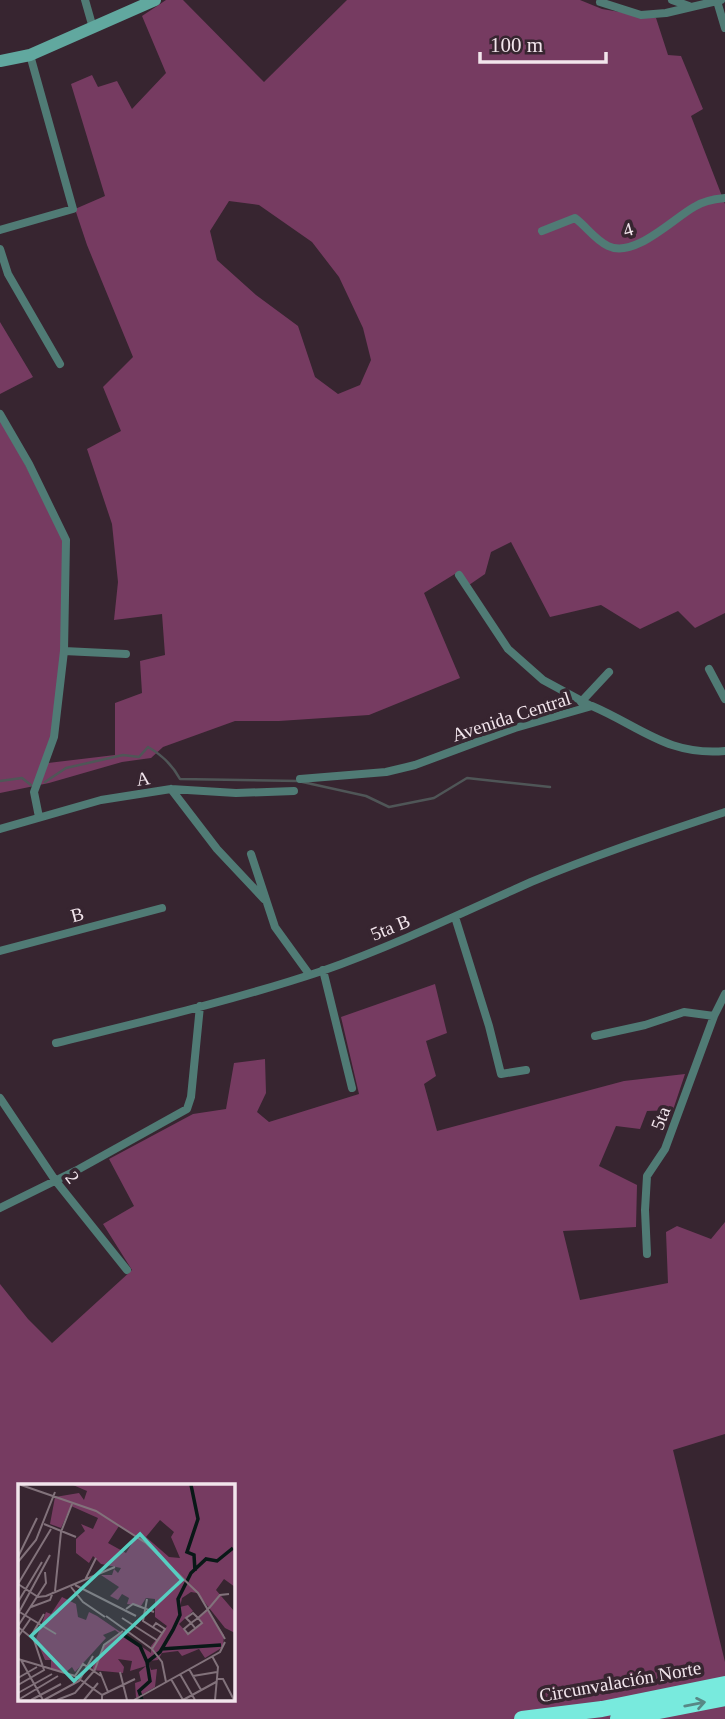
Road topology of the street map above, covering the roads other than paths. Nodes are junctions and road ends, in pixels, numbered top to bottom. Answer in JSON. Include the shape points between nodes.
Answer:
{"nodes":[{"id":1,"x":85,"y":0,"type":"edge"},
{"id":2,"x":155,"y":0,"type":"edge"},
{"id":3,"x":672,"y":0,"type":"edge"},
{"id":4,"x":719,"y":0,"type":"edge"},
{"id":5,"x":600,"y":2,"type":"dead end"},
{"id":6,"x":690,"y":6,"type":"junction"},
{"id":7,"x":93,"y":28,"type":"junction"},
{"id":8,"x":725,"y":28,"type":"edge"},
{"id":9,"x":30,"y":55,"type":"junction"},
{"id":10,"x":0,"y":61,"type":"edge"},
{"id":11,"x":725,"y":198,"type":"edge"},
{"id":12,"x":0,"y":230,"type":"edge"},
{"id":13,"x":542,"y":231,"type":"dead end"},
{"id":14,"x":0,"y":249,"type":"edge"},
{"id":15,"x":60,"y":364,"type":"dead end"},
{"id":16,"x":0,"y":414,"type":"edge"},
{"id":17,"x":459,"y":575,"type":"dead end"},
{"id":18,"x":64,"y":651,"type":"junction"},
{"id":19,"x":126,"y":654,"type":"dead end"},
{"id":20,"x":709,"y":669,"type":"dead end"},
{"id":21,"x":609,"y":672,"type":"dead end"},
{"id":22,"x":725,"y":699,"type":"edge"},
{"id":23,"x":581,"y":702,"type":"junction"},
{"id":24,"x":592,"y":706,"type":"junction"},
{"id":25,"x":725,"y":751,"type":"edge"},
{"id":26,"x":300,"y":779,"type":"dead end"},
{"id":27,"x":171,"y":789,"type":"junction"},
{"id":28,"x":295,"y":791,"type":"dead end"},
{"id":29,"x":725,"y":812,"type":"edge"},
{"id":30,"x":39,"y":817,"type":"junction"},
{"id":31,"x":0,"y":829,"type":"edge"},
{"id":32,"x":251,"y":853,"type":"dead end"},
{"id":33,"x":264,"y":899,"type":"junction"},
{"id":34,"x":162,"y":908,"type":"dead end"},
{"id":35,"x":455,"y":917,"type":"junction"},
{"id":36,"x":0,"y":951,"type":"edge"},
{"id":37,"x":323,"y":970,"type":"junction"},
{"id":38,"x":309,"y":974,"type":"junction"},
{"id":39,"x":725,"y":994,"type":"edge"},
{"id":40,"x":200,"y":1006,"type":"junction"},
{"id":41,"x":714,"y":1016,"type":"junction"},
{"id":42,"x":595,"y":1036,"type":"dead end"},
{"id":43,"x":56,"y":1043,"type":"dead end"},
{"id":44,"x":526,"y":1070,"type":"dead end"},
{"id":45,"x":352,"y":1087,"type":"dead end"},
{"id":46,"x":0,"y":1098,"type":"edge"},
{"id":47,"x":55,"y":1180,"type":"junction"},
{"id":48,"x":0,"y":1208,"type":"edge"},
{"id":49,"x":647,"y":1254,"type":"dead end"},
{"id":50,"x":127,"y":1270,"type":"dead end"},
{"id":51,"x":725,"y":1685,"type":"edge"},
{"id":52,"x":725,"y":1698,"type":"edge"},
{"id":53,"x":522,"y":1719,"type":"edge"},
{"id":54,"x":618,"y":1719,"type":"edge"}],
"edges":[{"from":1,"to":7,"type":"street"},
{"from":2,"to":7,"type":"street"},
{"from":3,"to":6,"type":"street"},
{"from":4,"to":6,"type":"street"},
{"from":4,"to":8,"type":"street"},
{"from":5,"to":6,"type":"street","via":[[640,15]]},
{"from":7,"to":9,"type":"street"},
{"from":9,"to":10,"type":"street"},
{"from":9,"to":12,"type":"street","via":[[73,209]]},
{"from":11,"to":13,"type":"street","name":"4","via":[[695,206],[650,239],[619,248],[598,240],[575,218]]},
{"from":14,"to":15,"type":"street","via":[[8,274]]},
{"from":16,"to":18,"type":"street","via":[[66,540]]},
{"from":17,"to":23,"type":"street","via":[[508,649],[543,680]]},
{"from":18,"to":19,"type":"street"},
{"from":18,"to":30,"type":"street","via":[[54,737],[34,792]]},
{"from":20,"to":22,"type":"street"},
{"from":21,"to":23,"type":"street"},
{"from":23,"to":24,"type":"street"},
{"from":24,"to":25,"type":"street","name":"Avenida Central","via":[[680,749]]},
{"from":24,"to":26,"type":"street","name":"Avenida Central","via":[[415,765]]},
{"from":27,"to":28,"type":"street","name":"A"},
{"from":27,"to":30,"type":"street","name":"A","via":[[101,800]]},
{"from":27,"to":33,"type":"street","via":[[217,849]]},
{"from":29,"to":35,"type":"street","name":"5ta B","via":[[621,845]]},
{"from":30,"to":31,"type":"street","name":"A"},
{"from":32,"to":33,"type":"street"},
{"from":33,"to":38,"type":"street","via":[[275,927]]},
{"from":34,"to":36,"type":"street","name":"B"},
{"from":35,"to":37,"type":"street","name":"5ta B"},
{"from":35,"to":44,"type":"street","via":[[501,1074]]},
{"from":37,"to":38,"type":"street","name":"5ta B"},
{"from":37,"to":45,"type":"street"},
{"from":38,"to":40,"type":"street","name":"5ta B"},
{"from":39,"to":41,"type":"street","name":"5ta"},
{"from":40,"to":43,"type":"street","name":"5ta B"},
{"from":40,"to":47,"type":"street","via":[[187,1109]]},
{"from":41,"to":42,"type":"street","via":[[684,1012]]},
{"from":41,"to":49,"type":"street","name":"5ta","via":[[665,1149],[646,1176]]},
{"from":46,"to":47,"type":"street","name":"2"},
{"from":47,"to":48,"type":"street"},
{"from":47,"to":50,"type":"street","name":"2"},
{"from":51,"to":53,"type":"highway","name":"Circunvalación Norte"},
{"from":54,"to":52,"type":"highway","name":"Circunvalación Norte","one_way":true}]}
